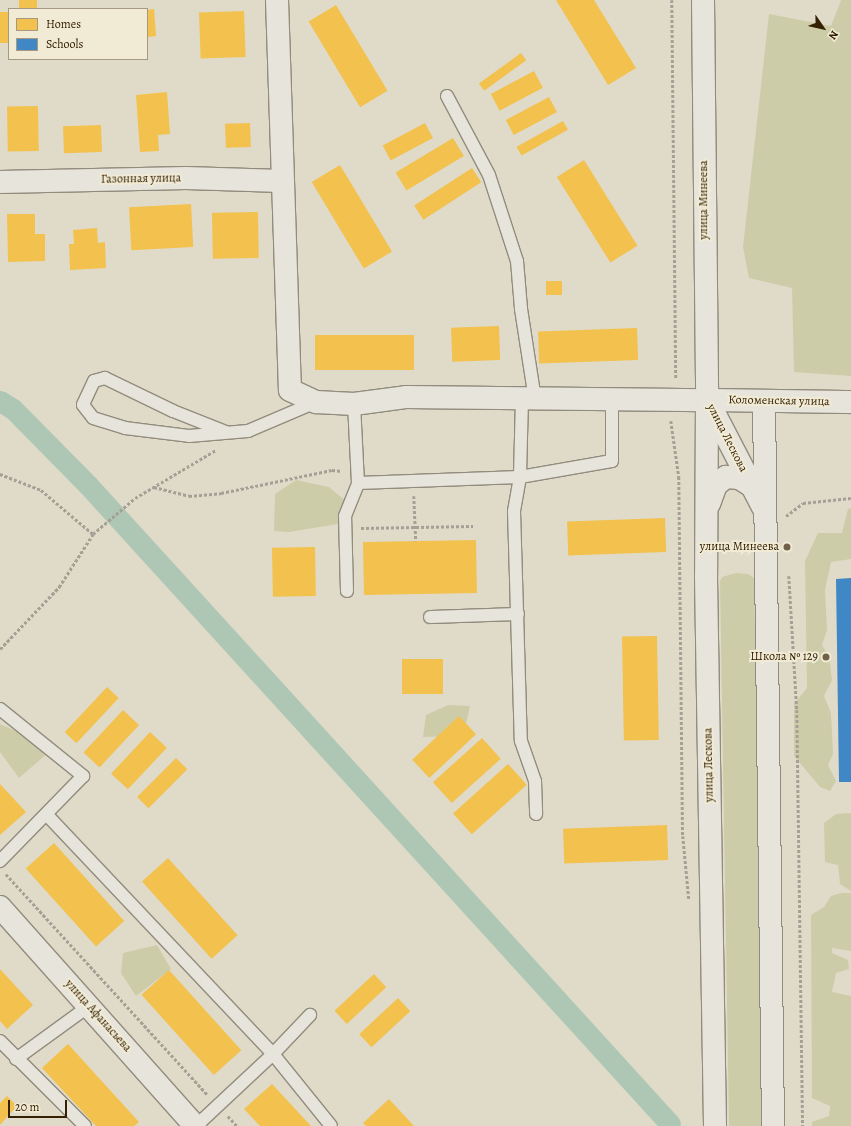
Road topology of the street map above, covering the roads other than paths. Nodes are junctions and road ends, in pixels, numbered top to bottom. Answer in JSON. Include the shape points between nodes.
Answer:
{"nodes":[{"id":1,"x":277,"y":0,"type":"edge"},
{"id":2,"x":703,"y":0,"type":"edge"},
{"id":3,"x":448,"y":96,"type":"dead end"},
{"id":4,"x":282,"y":181,"type":"junction"},
{"id":5,"x":0,"y":182,"type":"edge"},
{"id":6,"x":529,"y":399,"type":"junction"},
{"id":7,"x":612,"y":400,"type":"junction"},
{"id":8,"x":707,"y":400,"type":"junction"},
{"id":9,"x":764,"y":401,"type":"junction"},
{"id":10,"x":316,"y":402,"type":"junction"},
{"id":11,"x":851,"y":402,"type":"edge"},
{"id":12,"x":354,"y":404,"type":"junction"},
{"id":13,"x":226,"y":432,"type":"junction"},
{"id":14,"x":520,"y":477,"type":"junction"},
{"id":15,"x":358,"y":478,"type":"junction"},
{"id":16,"x":752,"y":486,"type":"junction"},
{"id":17,"x":707,"y":509,"type":"junction"},
{"id":18,"x":764,"y":510,"type":"junction"},
{"id":19,"x":347,"y":591,"type":"dead end"},
{"id":20,"x":518,"y":614,"type":"junction"},
{"id":21,"x":430,"y":617,"type":"dead end"},
{"id":22,"x":0,"y":709,"type":"edge"},
{"id":23,"x":47,"y":814,"type":"junction"},
{"id":24,"x":536,"y":814,"type":"dead end"},
{"id":25,"x":0,"y":861,"type":"edge"},
{"id":26,"x":0,"y":907,"type":"edge"},
{"id":27,"x":89,"y":1006,"type":"junction"},
{"id":28,"x":310,"y":1015,"type":"dead end"},
{"id":29,"x":0,"y":1041,"type":"edge"},
{"id":30,"x":273,"y":1054,"type":"junction"},
{"id":31,"x":16,"y":1059,"type":"junction"},
{"id":32,"x":85,"y":1126,"type":"edge"},
{"id":33,"x":196,"y":1126,"type":"edge"},
{"id":34,"x":331,"y":1126,"type":"edge"},
{"id":35,"x":715,"y":1126,"type":"edge"},
{"id":36,"x":773,"y":1126,"type":"edge"}],
"edges":[{"from":1,"to":4,"type":"main road"},
{"from":2,"to":8,"type":"main road","name":"улица Минеева"},
{"from":3,"to":6,"type":"lane","via":[[490,175],[517,261]]},
{"from":4,"to":5,"type":"main road","name":"Газонная улица","via":[[186,178]]},
{"from":4,"to":10,"type":"main road","via":[[290,390]]},
{"from":6,"to":7,"type":"main road","name":"Коломенская улица"},
{"from":6,"to":12,"type":"main road","name":"Коломенская улица","via":[[406,397]]},
{"from":6,"to":14,"type":"lane"},
{"from":7,"to":8,"type":"main road","name":"Коломенская улица"},
{"from":7,"to":14,"type":"lane","via":[[612,461]]},
{"from":8,"to":9,"type":"main road","name":"Коломенская улица"},
{"from":8,"to":16,"type":"main road","name":"улица Лескова"},
{"from":8,"to":17,"type":"main road","name":"улица Лескова"},
{"from":9,"to":11,"type":"main road","name":"Коломенская улица"},
{"from":9,"to":18,"type":"main road"},
{"from":10,"to":12,"type":"main road","name":"Коломенская улица"},
{"from":10,"to":13,"type":"lane","via":[[248,431]]},
{"from":12,"to":15,"type":"lane"},
{"from":13,"to":13,"type":"lane","via":[[173,411],[105,378],[94,381],[83,405],[93,418],[125,428],[188,436]]},
{"from":14,"to":15,"type":"lane","via":[[414,481]]},
{"from":14,"to":20,"type":"lane","via":[[514,511]]},
{"from":15,"to":19,"type":"lane","via":[[346,516]]},
{"from":16,"to":17,"type":"main road","via":[[739,478],[726,477],[716,485]]},
{"from":16,"to":18,"type":"main road","name":"улица Лескова"},
{"from":17,"to":35,"type":"main road","name":"улица Лескова"},
{"from":18,"to":36,"type":"main road","name":"улица Лескова"},
{"from":20,"to":21,"type":"lane"},
{"from":20,"to":24,"type":"lane","via":[[521,741],[535,781]]},
{"from":22,"to":23,"type":"lane","via":[[83,776]]},
{"from":23,"to":25,"type":"lane"},
{"from":23,"to":30,"type":"lane"},
{"from":26,"to":27,"type":"main road","name":"улица Афанасьева"},
{"from":27,"to":31,"type":"lane"},
{"from":27,"to":33,"type":"main road","name":"улица Афанасьева"},
{"from":28,"to":30,"type":"lane"},
{"from":29,"to":31,"type":"lane"},
{"from":30,"to":33,"type":"lane"},
{"from":30,"to":34,"type":"lane"},
{"from":31,"to":32,"type":"lane"}]}
